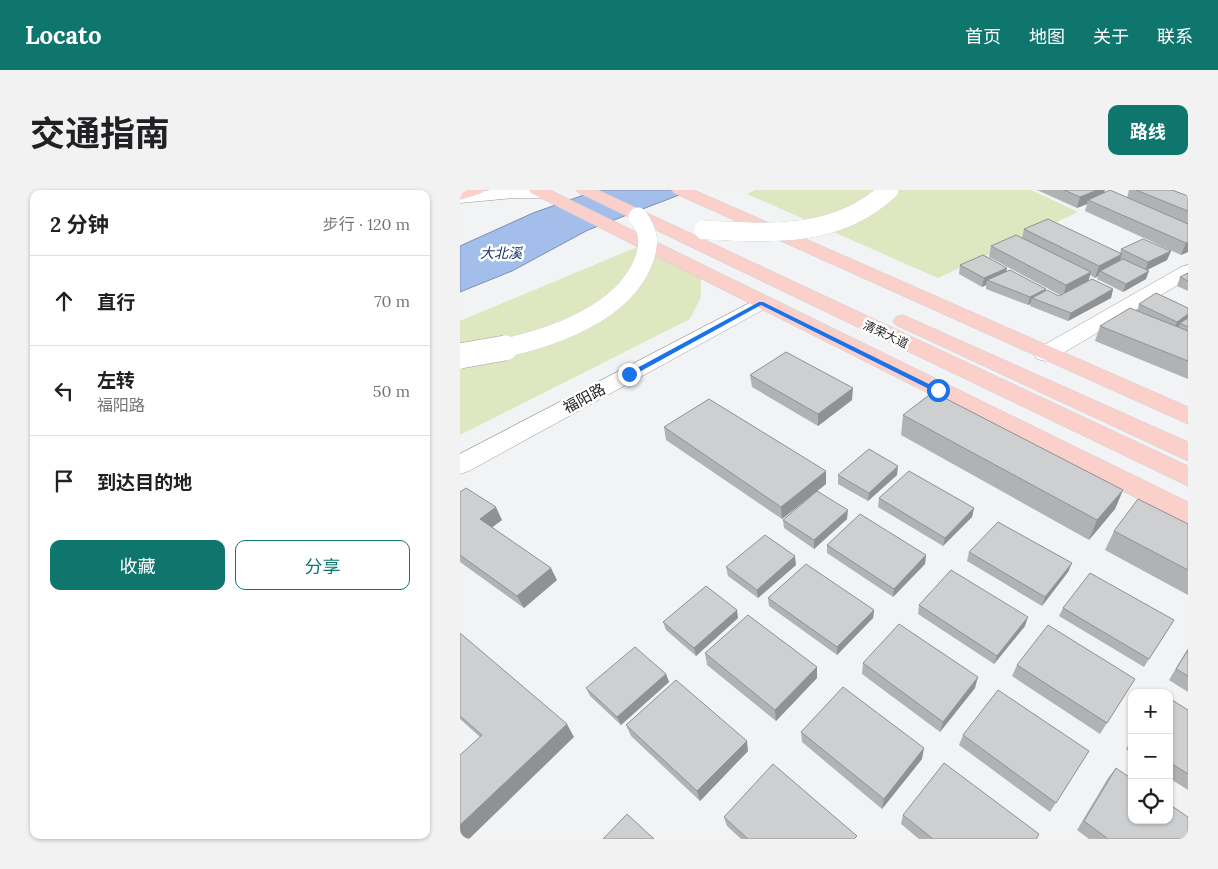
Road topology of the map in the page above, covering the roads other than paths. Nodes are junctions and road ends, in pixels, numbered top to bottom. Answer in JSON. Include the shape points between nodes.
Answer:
{"nodes":[{"id":1,"x":476,"y":190,"type":"edge"},
{"id":2,"x":585,"y":190,"type":"edge"},
{"id":3,"x":620,"y":190,"type":"edge"},
{"id":4,"x":680,"y":190,"type":"edge"},
{"id":5,"x":889,"y":190,"type":"edge"},
{"id":6,"x":546,"y":194,"type":"edge"},
{"id":7,"x":460,"y":196,"type":"edge"},
{"id":8,"x":638,"y":228,"type":"junction"},
{"id":9,"x":704,"y":230,"type":"junction"},
{"id":10,"x":1188,"y":270,"type":"edge"},
{"id":11,"x":1151,"y":294,"type":"junction"},
{"id":12,"x":761,"y":303,"type":"junction"},
{"id":13,"x":1173,"y":304,"type":"edge"},
{"id":14,"x":1045,"y":354,"type":"junction"},
{"id":15,"x":460,"y":356,"type":"edge"},
{"id":16,"x":1188,"y":416,"type":"edge"},
{"id":17,"x":1188,"y":452,"type":"edge"},
{"id":18,"x":460,"y":465,"type":"edge"},
{"id":19,"x":1188,"y":477,"type":"edge"},
{"id":20,"x":1188,"y":514,"type":"edge"}],
"edges":[{"from":1,"to":7,"type":"main road"},
{"from":2,"to":8,"type":"main road","name":"清荣大道"},
{"from":3,"to":9,"type":"main road","name":"清荣大道"},
{"from":4,"to":14,"type":"main road"},
{"from":5,"to":9,"type":"street","bridge":true,"via":[[874,205],[834,223],[786,232]]},
{"from":6,"to":7,"type":"street"},
{"from":6,"to":8,"type":"main road"},
{"from":8,"to":12,"type":"main road"},
{"from":8,"to":15,"type":"street","bridge":true,"via":[[648,228],[650,237],[646,260],[631,285],[614,300],[579,322],[523,345]]},
{"from":8,"to":19,"type":"main road","name":"清荣大道"},
{"from":9,"to":17,"type":"main road","name":"清荣大道"},
{"from":10,"to":11,"type":"street"},
{"from":11,"to":13,"type":"street"},
{"from":11,"to":14,"type":"street"},
{"from":12,"to":18,"type":"street","name":"福阳路"},
{"from":12,"to":20,"type":"main road"},
{"from":14,"to":16,"type":"main road"}]}
